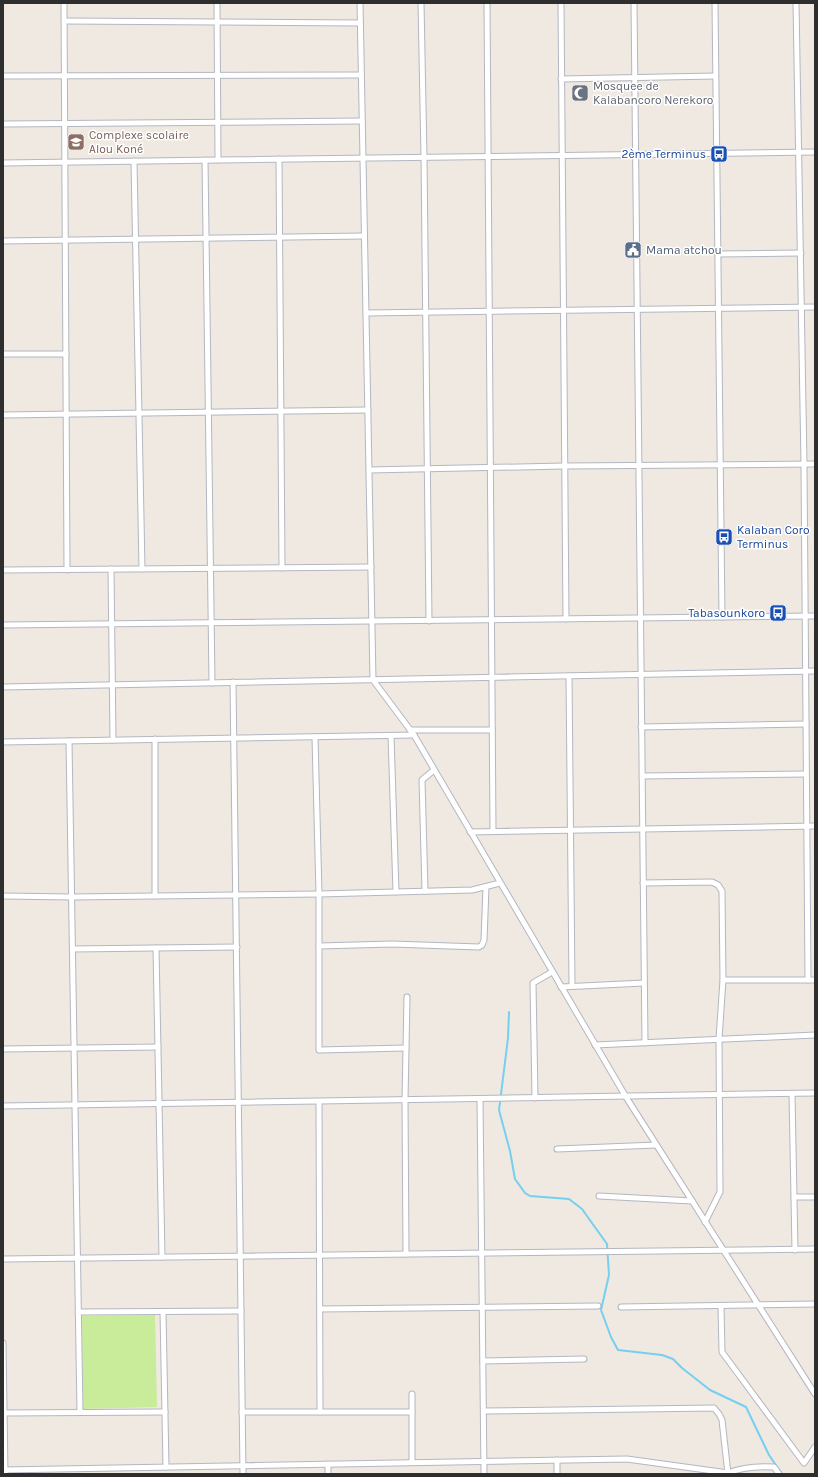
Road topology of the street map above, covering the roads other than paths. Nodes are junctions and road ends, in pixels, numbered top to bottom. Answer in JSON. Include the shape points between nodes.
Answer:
{"nodes":[{"id":1,"x":64,"y":3,"type":"edge"},
{"id":2,"x":217,"y":3,"type":"edge"},
{"id":3,"x":360,"y":3,"type":"edge"},
{"id":4,"x":421,"y":3,"type":"edge"},
{"id":5,"x":487,"y":3,"type":"edge"},
{"id":6,"x":561,"y":3,"type":"edge"},
{"id":7,"x":634,"y":3,"type":"edge"},
{"id":8,"x":714,"y":3,"type":"edge"},
{"id":9,"x":796,"y":3,"type":"edge"},
{"id":10,"x":65,"y":22,"type":"junction"},
{"id":11,"x":217,"y":22,"type":"junction"},
{"id":12,"x":360,"y":23,"type":"junction"},
{"id":13,"x":361,"y":75,"type":"junction"},
{"id":14,"x":3,"y":76,"type":"edge"},
{"id":15,"x":65,"y":76,"type":"junction"},
{"id":16,"x":217,"y":76,"type":"junction"},
{"id":17,"x":715,"y":76,"type":"junction"},
{"id":18,"x":634,"y":77,"type":"junction"},
{"id":19,"x":561,"y":79,"type":"junction"},
{"id":20,"x":362,"y":121,"type":"junction"},
{"id":21,"x":217,"y":123,"type":"junction"},
{"id":22,"x":3,"y":124,"type":"edge"},
{"id":23,"x":65,"y":124,"type":"junction"},
{"id":24,"x":800,"y":152,"type":"junction"},
{"id":25,"x":815,"y":152,"type":"edge"},
{"id":26,"x":716,"y":153,"type":"junction"},
{"id":27,"x":635,"y":154,"type":"junction"},
{"id":28,"x":562,"y":155,"type":"junction"},
{"id":29,"x":488,"y":156,"type":"junction"},
{"id":30,"x":424,"y":157,"type":"junction"},
{"id":31,"x":363,"y":158,"type":"junction"},
{"id":32,"x":279,"y":159,"type":"junction"},
{"id":33,"x":205,"y":160,"type":"junction"},
{"id":34,"x":218,"y":160,"type":"junction"},
{"id":35,"x":134,"y":161,"type":"junction"},
{"id":36,"x":65,"y":162,"type":"junction"},
{"id":37,"x":3,"y":163,"type":"edge"},
{"id":38,"x":364,"y":236,"type":"junction"},
{"id":39,"x":279,"y":237,"type":"junction"},
{"id":40,"x":206,"y":238,"type":"junction"},
{"id":41,"x":66,"y":240,"type":"junction"},
{"id":42,"x":136,"y":240,"type":"junction"},
{"id":43,"x":3,"y":242,"type":"edge"},
{"id":44,"x":801,"y":253,"type":"junction"},
{"id":45,"x":718,"y":254,"type":"junction"},
{"id":46,"x":801,"y":307,"type":"junction"},
{"id":47,"x":815,"y":307,"type":"edge"},
{"id":48,"x":718,"y":308,"type":"junction"},
{"id":49,"x":637,"y":310,"type":"junction"},
{"id":50,"x":563,"y":311,"type":"junction"},
{"id":51,"x":489,"y":312,"type":"junction"},
{"id":52,"x":366,"y":313,"type":"junction"},
{"id":53,"x":425,"y":313,"type":"junction"},
{"id":54,"x":3,"y":354,"type":"edge"},
{"id":55,"x":66,"y":354,"type":"junction"},
{"id":56,"x":368,"y":410,"type":"junction"},
{"id":57,"x":281,"y":411,"type":"junction"},
{"id":58,"x":209,"y":412,"type":"junction"},
{"id":59,"x":139,"y":413,"type":"junction"},
{"id":60,"x":66,"y":414,"type":"junction"},
{"id":61,"x":3,"y":415,"type":"edge"},
{"id":62,"x":720,"y":464,"type":"junction"},
{"id":63,"x":804,"y":464,"type":"junction"},
{"id":64,"x":815,"y":464,"type":"edge"},
{"id":65,"x":638,"y":465,"type":"junction"},
{"id":66,"x":564,"y":466,"type":"junction"},
{"id":67,"x":490,"y":468,"type":"junction"},
{"id":68,"x":427,"y":469,"type":"junction"},
{"id":69,"x":369,"y":470,"type":"junction"},
{"id":70,"x":371,"y":567,"type":"junction"},
{"id":71,"x":211,"y":568,"type":"junction"},
{"id":72,"x":282,"y":568,"type":"junction"},
{"id":73,"x":142,"y":569,"type":"junction"},
{"id":74,"x":3,"y":570,"type":"edge"},
{"id":75,"x":67,"y":570,"type":"junction"},
{"id":76,"x":111,"y":570,"type":"junction"},
{"id":77,"x":805,"y":616,"type":"junction"},
{"id":78,"x":815,"y":616,"type":"edge"},
{"id":79,"x":722,"y":617,"type":"junction"},
{"id":80,"x":640,"y":618,"type":"junction"},
{"id":81,"x":566,"y":619,"type":"junction"},
{"id":82,"x":429,"y":620,"type":"junction"},
{"id":83,"x":492,"y":620,"type":"junction"},
{"id":84,"x":372,"y":621,"type":"junction"},
{"id":85,"x":212,"y":623,"type":"junction"},
{"id":86,"x":111,"y":624,"type":"junction"},
{"id":87,"x":3,"y":625,"type":"edge"},
{"id":88,"x":806,"y":671,"type":"junction"},
{"id":89,"x":815,"y":671,"type":"edge"},
{"id":90,"x":641,"y":674,"type":"junction"},
{"id":91,"x":569,"y":676,"type":"junction"},
{"id":92,"x":492,"y":677,"type":"junction"},
{"id":93,"x":373,"y":680,"type":"junction"},
{"id":94,"x":233,"y":682,"type":"junction"},
{"id":95,"x":212,"y":683,"type":"junction"},
{"id":96,"x":112,"y":685,"type":"junction"},
{"id":97,"x":3,"y":687,"type":"edge"},
{"id":98,"x":806,"y":724,"type":"junction"},
{"id":99,"x":641,"y":727,"type":"junction"},
{"id":100,"x":410,"y":730,"type":"junction"},
{"id":101,"x":492,"y":730,"type":"junction"},
{"id":102,"x":414,"y":735,"type":"junction"},
{"id":103,"x":391,"y":736,"type":"junction"},
{"id":104,"x":315,"y":737,"type":"junction"},
{"id":105,"x":234,"y":738,"type":"junction"},
{"id":106,"x":155,"y":739,"type":"junction"},
{"id":107,"x":113,"y":740,"type":"junction"},
{"id":108,"x":69,"y":741,"type":"junction"},
{"id":109,"x":3,"y":742,"type":"edge"},
{"id":110,"x":434,"y":770,"type":"junction"},
{"id":111,"x":806,"y":774,"type":"junction"},
{"id":112,"x":642,"y":776,"type":"junction"},
{"id":113,"x":807,"y":826,"type":"junction"},
{"id":114,"x":815,"y":826,"type":"edge"},
{"id":115,"x":642,"y":829,"type":"junction"},
{"id":116,"x":572,"y":830,"type":"junction"},
{"id":117,"x":493,"y":831,"type":"junction"},
{"id":118,"x":470,"y":832,"type":"junction"},
{"id":119,"x":500,"y":883,"type":"junction"},
{"id":120,"x":643,"y":883,"type":"junction"},
{"id":121,"x":486,"y":887,"type":"junction"},
{"id":122,"x":425,"y":891,"type":"junction"},
{"id":123,"x":396,"y":892,"type":"junction"},
{"id":124,"x":236,"y":894,"type":"junction"},
{"id":125,"x":319,"y":894,"type":"junction"},
{"id":126,"x":3,"y":896,"type":"edge"},
{"id":127,"x":155,"y":896,"type":"junction"},
{"id":128,"x":72,"y":897,"type":"junction"},
{"id":129,"x":319,"y":946,"type":"junction"},
{"id":130,"x":236,"y":947,"type":"junction"},
{"id":131,"x":156,"y":948,"type":"junction"},
{"id":132,"x":73,"y":949,"type":"junction"},
{"id":133,"x":552,"y":972,"type":"junction"},
{"id":134,"x":723,"y":980,"type":"junction"},
{"id":135,"x":808,"y":980,"type":"junction"},
{"id":136,"x":815,"y":980,"type":"edge"},
{"id":137,"x":644,"y":983,"type":"junction"},
{"id":138,"x":572,"y":985,"type":"junction"},
{"id":139,"x":561,"y":987,"type":"junction"},
{"id":140,"x":407,"y":997,"type":"dead end"},
{"id":141,"x":815,"y":1035,"type":"edge"},
{"id":142,"x":719,"y":1039,"type":"junction"},
{"id":143,"x":645,"y":1043,"type":"junction"},
{"id":144,"x":595,"y":1045,"type":"junction"},
{"id":145,"x":158,"y":1047,"type":"junction"},
{"id":146,"x":74,"y":1048,"type":"junction"},
{"id":147,"x":406,"y":1048,"type":"junction"},
{"id":148,"x":3,"y":1049,"type":"edge"},
{"id":149,"x":815,"y":1093,"type":"edge"},
{"id":150,"x":792,"y":1094,"type":"junction"},
{"id":151,"x":719,"y":1095,"type":"junction"},
{"id":152,"x":626,"y":1097,"type":"junction"},
{"id":153,"x":535,"y":1098,"type":"junction"},
{"id":154,"x":480,"y":1099,"type":"junction"},
{"id":155,"x":405,"y":1100,"type":"junction"},
{"id":156,"x":319,"y":1102,"type":"junction"},
{"id":157,"x":238,"y":1103,"type":"junction"},
{"id":158,"x":159,"y":1104,"type":"junction"},
{"id":159,"x":75,"y":1105,"type":"junction"},
{"id":160,"x":3,"y":1106,"type":"edge"},
{"id":161,"x":656,"y":1145,"type":"junction"},
{"id":162,"x":557,"y":1149,"type":"dead end"},
{"id":163,"x":599,"y":1196,"type":"dead end"},
{"id":164,"x":815,"y":1196,"type":"edge"},
{"id":165,"x":794,"y":1197,"type":"junction"},
{"id":166,"x":692,"y":1201,"type":"junction"},
{"id":167,"x":705,"y":1222,"type":"junction"},
{"id":168,"x":815,"y":1249,"type":"edge"},
{"id":169,"x":723,"y":1250,"type":"junction"},
{"id":170,"x":795,"y":1250,"type":"junction"},
{"id":171,"x":482,"y":1253,"type":"junction"},
{"id":172,"x":406,"y":1254,"type":"junction"},
{"id":173,"x":320,"y":1255,"type":"junction"},
{"id":174,"x":240,"y":1256,"type":"junction"},
{"id":175,"x":162,"y":1257,"type":"junction"},
{"id":176,"x":3,"y":1258,"type":"edge"},
{"id":177,"x":78,"y":1258,"type":"junction"},
{"id":178,"x":757,"y":1304,"type":"junction"},
{"id":179,"x":815,"y":1304,"type":"edge"},
{"id":180,"x":598,"y":1306,"type":"dead end"},
{"id":181,"x":621,"y":1306,"type":"dead end"},
{"id":182,"x":721,"y":1306,"type":"junction"},
{"id":183,"x":482,"y":1308,"type":"junction"},
{"id":184,"x":320,"y":1309,"type":"junction"},
{"id":185,"x":241,"y":1311,"type":"junction"},
{"id":186,"x":78,"y":1312,"type":"junction"},
{"id":187,"x":163,"y":1312,"type":"junction"},
{"id":188,"x":3,"y":1343,"type":"edge"},
{"id":189,"x":584,"y":1359,"type":"dead end"},
{"id":190,"x":483,"y":1361,"type":"junction"},
{"id":191,"x":3,"y":1368,"type":"edge"},
{"id":192,"x":412,"y":1394,"type":"dead end"},
{"id":193,"x":815,"y":1394,"type":"edge"},
{"id":194,"x":484,"y":1411,"type":"junction"},
{"id":195,"x":4,"y":1412,"type":"edge"},
{"id":196,"x":80,"y":1412,"type":"junction"},
{"id":197,"x":165,"y":1412,"type":"junction"},
{"id":198,"x":242,"y":1412,"type":"junction"},
{"id":199,"x":320,"y":1412,"type":"junction"},
{"id":200,"x":412,"y":1412,"type":"junction"},
{"id":201,"x":815,"y":1447,"type":"edge"},
{"id":202,"x":557,"y":1460,"type":"junction"},
{"id":203,"x":484,"y":1461,"type":"junction"},
{"id":204,"x":412,"y":1462,"type":"junction"},
{"id":205,"x":328,"y":1464,"type":"junction"},
{"id":206,"x":242,"y":1466,"type":"junction"},
{"id":207,"x":166,"y":1467,"type":"junction"},
{"id":208,"x":4,"y":1471,"type":"edge"},
{"id":209,"x":77,"y":1471,"type":"edge"},
{"id":210,"x":243,"y":1474,"type":"edge"},
{"id":211,"x":328,"y":1474,"type":"edge"},
{"id":212,"x":484,"y":1474,"type":"edge"},
{"id":213,"x":557,"y":1474,"type":"edge"},
{"id":214,"x":728,"y":1474,"type":"edge"},
{"id":215,"x":779,"y":1474,"type":"edge"}],
"edges":[{"from":1,"to":10,"type":"street"},
{"from":2,"to":11,"type":"street"},
{"from":3,"to":12,"type":"street"},
{"from":4,"to":30,"type":"street"},
{"from":5,"to":29,"type":"street"},
{"from":6,"to":19,"type":"street"},
{"from":7,"to":18,"type":"street"},
{"from":8,"to":17,"type":"street"},
{"from":9,"to":24,"type":"street"},
{"from":10,"to":11,"type":"street"},
{"from":10,"to":15,"type":"street"},
{"from":11,"to":12,"type":"street"},
{"from":11,"to":16,"type":"street"},
{"from":12,"to":13,"type":"street"},
{"from":13,"to":16,"type":"street"},
{"from":13,"to":20,"type":"street"},
{"from":14,"to":15,"type":"street"},
{"from":15,"to":16,"type":"street"},
{"from":15,"to":23,"type":"street"},
{"from":16,"to":21,"type":"street"},
{"from":17,"to":18,"type":"street"},
{"from":17,"to":26,"type":"street"},
{"from":18,"to":19,"type":"street"},
{"from":18,"to":27,"type":"street"},
{"from":19,"to":28,"type":"street"},
{"from":20,"to":21,"type":"street"},
{"from":20,"to":31,"type":"street"},
{"from":21,"to":23,"type":"street"},
{"from":21,"to":34,"type":"street"},
{"from":22,"to":23,"type":"street"},
{"from":23,"to":36,"type":"street"},
{"from":24,"to":25,"type":"street"},
{"from":24,"to":26,"type":"street"},
{"from":24,"to":44,"type":"street"},
{"from":26,"to":27,"type":"street"},
{"from":26,"to":45,"type":"street"},
{"from":27,"to":28,"type":"street"},
{"from":27,"to":49,"type":"street"},
{"from":28,"to":29,"type":"street"},
{"from":28,"to":50,"type":"street"},
{"from":29,"to":30,"type":"street"},
{"from":29,"to":51,"type":"street"},
{"from":30,"to":31,"type":"street"},
{"from":30,"to":53,"type":"street"},
{"from":31,"to":32,"type":"street"},
{"from":31,"to":38,"type":"street"},
{"from":32,"to":34,"type":"street"},
{"from":32,"to":39,"type":"street"},
{"from":33,"to":34,"type":"street"},
{"from":33,"to":35,"type":"street"},
{"from":33,"to":40,"type":"street"},
{"from":35,"to":36,"type":"street"},
{"from":35,"to":42,"type":"street"},
{"from":36,"to":37,"type":"street"},
{"from":36,"to":41,"type":"street"},
{"from":38,"to":39,"type":"street"},
{"from":38,"to":52,"type":"street"},
{"from":39,"to":40,"type":"street"},
{"from":39,"to":57,"type":"street"},
{"from":40,"to":42,"type":"street"},
{"from":40,"to":58,"type":"street"},
{"from":41,"to":42,"type":"street"},
{"from":41,"to":43,"type":"street"},
{"from":41,"to":55,"type":"street"},
{"from":42,"to":59,"type":"street"},
{"from":44,"to":45,"type":"street"},
{"from":44,"to":46,"type":"street"},
{"from":45,"to":48,"type":"street"},
{"from":46,"to":47,"type":"street"},
{"from":46,"to":48,"type":"street"},
{"from":46,"to":63,"type":"street"},
{"from":48,"to":49,"type":"street"},
{"from":48,"to":62,"type":"street"},
{"from":49,"to":50,"type":"street"},
{"from":49,"to":65,"type":"street"},
{"from":50,"to":51,"type":"street"},
{"from":50,"to":66,"type":"street"},
{"from":51,"to":53,"type":"street"},
{"from":51,"to":67,"type":"street"},
{"from":52,"to":53,"type":"street"},
{"from":52,"to":56,"type":"street"},
{"from":53,"to":68,"type":"street"},
{"from":54,"to":55,"type":"street"},
{"from":55,"to":60,"type":"street"},
{"from":56,"to":57,"type":"street"},
{"from":56,"to":69,"type":"street"},
{"from":57,"to":58,"type":"street"},
{"from":57,"to":72,"type":"street"},
{"from":58,"to":59,"type":"street"},
{"from":58,"to":71,"type":"street"},
{"from":59,"to":60,"type":"street"},
{"from":59,"to":73,"type":"street"},
{"from":60,"to":61,"type":"street"},
{"from":60,"to":75,"type":"street"},
{"from":62,"to":63,"type":"street"},
{"from":62,"to":65,"type":"street"},
{"from":62,"to":79,"type":"street"},
{"from":63,"to":64,"type":"street"},
{"from":63,"to":77,"type":"street"},
{"from":65,"to":66,"type":"street"},
{"from":65,"to":80,"type":"street"},
{"from":66,"to":67,"type":"street"},
{"from":66,"to":81,"type":"street"},
{"from":67,"to":68,"type":"street"},
{"from":67,"to":83,"type":"street"},
{"from":68,"to":69,"type":"street"},
{"from":68,"to":82,"type":"street"},
{"from":69,"to":70,"type":"street"},
{"from":70,"to":72,"type":"street"},
{"from":70,"to":84,"type":"street"},
{"from":71,"to":72,"type":"street"},
{"from":71,"to":73,"type":"street"},
{"from":71,"to":85,"type":"street"},
{"from":73,"to":76,"type":"street"},
{"from":74,"to":75,"type":"street"},
{"from":75,"to":76,"type":"street"},
{"from":76,"to":86,"type":"street"},
{"from":77,"to":78,"type":"street"},
{"from":77,"to":79,"type":"street"},
{"from":77,"to":88,"type":"street"},
{"from":79,"to":80,"type":"street"},
{"from":80,"to":81,"type":"street"},
{"from":80,"to":90,"type":"street"},
{"from":81,"to":83,"type":"street"},
{"from":82,"to":83,"type":"street"},
{"from":82,"to":84,"type":"street"},
{"from":83,"to":92,"type":"street"},
{"from":84,"to":85,"type":"street"},
{"from":84,"to":93,"type":"street"},
{"from":85,"to":86,"type":"street"},
{"from":85,"to":95,"type":"street"},
{"from":86,"to":87,"type":"street"},
{"from":86,"to":96,"type":"street"},
{"from":88,"to":89,"type":"street"},
{"from":88,"to":90,"type":"street"},
{"from":88,"to":98,"type":"street"},
{"from":90,"to":91,"type":"street"},
{"from":90,"to":99,"type":"street"},
{"from":91,"to":92,"type":"street"},
{"from":91,"to":116,"type":"street"},
{"from":92,"to":93,"type":"street"},
{"from":92,"to":101,"type":"street"},
{"from":93,"to":94,"type":"street"},
{"from":93,"to":100,"type":"street"},
{"from":94,"to":95,"type":"street"},
{"from":94,"to":105,"type":"street"},
{"from":95,"to":96,"type":"street"},
{"from":96,"to":97,"type":"street"},
{"from":96,"to":107,"type":"street"},
{"from":98,"to":99,"type":"street"},
{"from":98,"to":111,"type":"street"},
{"from":99,"to":112,"type":"street"},
{"from":100,"to":101,"type":"street"},
{"from":100,"to":102,"type":"street"},
{"from":101,"to":117,"type":"street"},
{"from":102,"to":103,"type":"street"},
{"from":102,"to":110,"type":"street"},
{"from":103,"to":104,"type":"street"},
{"from":103,"to":123,"type":"street"},
{"from":104,"to":105,"type":"street"},
{"from":104,"to":125,"type":"street"},
{"from":105,"to":106,"type":"street"},
{"from":105,"to":124,"type":"street"},
{"from":106,"to":107,"type":"street"},
{"from":106,"to":127,"type":"street"},
{"from":107,"to":108,"type":"street"},
{"from":108,"to":109,"type":"street"},
{"from":108,"to":128,"type":"street"},
{"from":110,"to":118,"type":"street"},
{"from":110,"to":122,"type":"street","via":[[422,780]]},
{"from":111,"to":112,"type":"street"},
{"from":111,"to":113,"type":"street"},
{"from":112,"to":115,"type":"street"},
{"from":113,"to":114,"type":"street"},
{"from":113,"to":115,"type":"street"},
{"from":113,"to":135,"type":"street"},
{"from":115,"to":116,"type":"street"},
{"from":115,"to":120,"type":"street"},
{"from":116,"to":117,"type":"street"},
{"from":116,"to":138,"type":"street"},
{"from":117,"to":118,"type":"street"},
{"from":118,"to":119,"type":"street"},
{"from":119,"to":121,"type":"street"},
{"from":119,"to":133,"type":"street"},
{"from":120,"to":134,"type":"street","via":[[712,882],[720,888]]},
{"from":120,"to":137,"type":"street"},
{"from":121,"to":122,"type":"street","via":[[472,890]]},
{"from":121,"to":129,"type":"street","via":[[484,940],[479,947],[392,944]]},
{"from":122,"to":123,"type":"street"},
{"from":123,"to":125,"type":"street"},
{"from":124,"to":125,"type":"street"},
{"from":124,"to":127,"type":"street"},
{"from":124,"to":130,"type":"street"},
{"from":125,"to":129,"type":"street"},
{"from":126,"to":128,"type":"street"},
{"from":127,"to":128,"type":"street"},
{"from":128,"to":132,"type":"street"},
{"from":129,"to":147,"type":"street","via":[[319,1050]]},
{"from":130,"to":131,"type":"street"},
{"from":130,"to":157,"type":"street"},
{"from":131,"to":132,"type":"street"},
{"from":131,"to":145,"type":"street"},
{"from":132,"to":146,"type":"street"},
{"from":133,"to":139,"type":"street"},
{"from":133,"to":153,"type":"street","via":[[533,983]]},
{"from":134,"to":135,"type":"street"},
{"from":134,"to":142,"type":"street"},
{"from":135,"to":136,"type":"street"},
{"from":137,"to":138,"type":"street"},
{"from":137,"to":143,"type":"street"},
{"from":138,"to":139,"type":"street"},
{"from":139,"to":144,"type":"street"},
{"from":140,"to":147,"type":"street"},
{"from":141,"to":142,"type":"street"},
{"from":142,"to":143,"type":"street"},
{"from":142,"to":151,"type":"street"},
{"from":143,"to":144,"type":"street"},
{"from":144,"to":152,"type":"street"},
{"from":145,"to":146,"type":"street"},
{"from":145,"to":158,"type":"street"},
{"from":146,"to":148,"type":"street"},
{"from":146,"to":159,"type":"street"},
{"from":147,"to":155,"type":"street"},
{"from":149,"to":150,"type":"street"},
{"from":150,"to":151,"type":"street"},
{"from":150,"to":165,"type":"street"},
{"from":151,"to":152,"type":"street"},
{"from":151,"to":167,"type":"street","via":[[720,1192]]},
{"from":152,"to":153,"type":"street"},
{"from":152,"to":161,"type":"street"},
{"from":153,"to":154,"type":"street"},
{"from":154,"to":155,"type":"street"},
{"from":154,"to":171,"type":"street"},
{"from":155,"to":156,"type":"street"},
{"from":155,"to":172,"type":"street"},
{"from":156,"to":157,"type":"street"},
{"from":156,"to":173,"type":"street"},
{"from":157,"to":158,"type":"street"},
{"from":157,"to":174,"type":"street"},
{"from":158,"to":159,"type":"street"},
{"from":158,"to":175,"type":"street"},
{"from":159,"to":160,"type":"street"},
{"from":159,"to":177,"type":"street"},
{"from":161,"to":162,"type":"street"},
{"from":161,"to":166,"type":"street"},
{"from":163,"to":166,"type":"street"},
{"from":164,"to":165,"type":"street"},
{"from":165,"to":170,"type":"street"},
{"from":166,"to":167,"type":"street"},
{"from":167,"to":169,"type":"street"},
{"from":168,"to":170,"type":"street"},
{"from":169,"to":170,"type":"street"},
{"from":169,"to":171,"type":"street"},
{"from":169,"to":178,"type":"street"},
{"from":171,"to":172,"type":"street"},
{"from":171,"to":183,"type":"street"},
{"from":172,"to":173,"type":"street"},
{"from":173,"to":174,"type":"street"},
{"from":173,"to":184,"type":"street"},
{"from":174,"to":175,"type":"street"},
{"from":174,"to":185,"type":"street"},
{"from":175,"to":177,"type":"street"},
{"from":176,"to":177,"type":"street"},
{"from":177,"to":186,"type":"street"},
{"from":178,"to":179,"type":"street"},
{"from":178,"to":182,"type":"street"},
{"from":178,"to":193,"type":"street"},
{"from":180,"to":183,"type":"street"},
{"from":181,"to":182,"type":"street"},
{"from":182,"to":201,"type":"street","via":[[722,1352],[804,1463]]},
{"from":183,"to":184,"type":"street"},
{"from":183,"to":190,"type":"street"},
{"from":184,"to":199,"type":"street"},
{"from":185,"to":187,"type":"street"},
{"from":185,"to":198,"type":"street"},
{"from":186,"to":187,"type":"street"},
{"from":186,"to":196,"type":"street"},
{"from":187,"to":197,"type":"street"},
{"from":188,"to":191,"type":"street"},
{"from":189,"to":190,"type":"street"},
{"from":190,"to":194,"type":"street"},
{"from":191,"to":195,"type":"street"},
{"from":192,"to":200,"type":"street"},
{"from":194,"to":203,"type":"street"},
{"from":194,"to":214,"type":"street","via":[[714,1408],[722,1420]]},
{"from":195,"to":196,"type":"street"},
{"from":195,"to":208,"type":"street"},
{"from":196,"to":197,"type":"street"},
{"from":197,"to":207,"type":"street"},
{"from":198,"to":199,"type":"street"},
{"from":198,"to":206,"type":"street"},
{"from":199,"to":200,"type":"street"},
{"from":200,"to":204,"type":"street"},
{"from":202,"to":203,"type":"street"},
{"from":202,"to":213,"type":"street"},
{"from":202,"to":214,"type":"street","via":[[627,1458]]},
{"from":203,"to":204,"type":"street"},
{"from":203,"to":212,"type":"street"},
{"from":204,"to":205,"type":"street"},
{"from":205,"to":206,"type":"street"},
{"from":205,"to":211,"type":"street"},
{"from":206,"to":207,"type":"street"},
{"from":206,"to":210,"type":"street"},
{"from":207,"to":209,"type":"street"},
{"from":208,"to":209,"type":"street"},
{"from":214,"to":215,"type":"street","via":[[758,1466],[774,1467]]}]}
